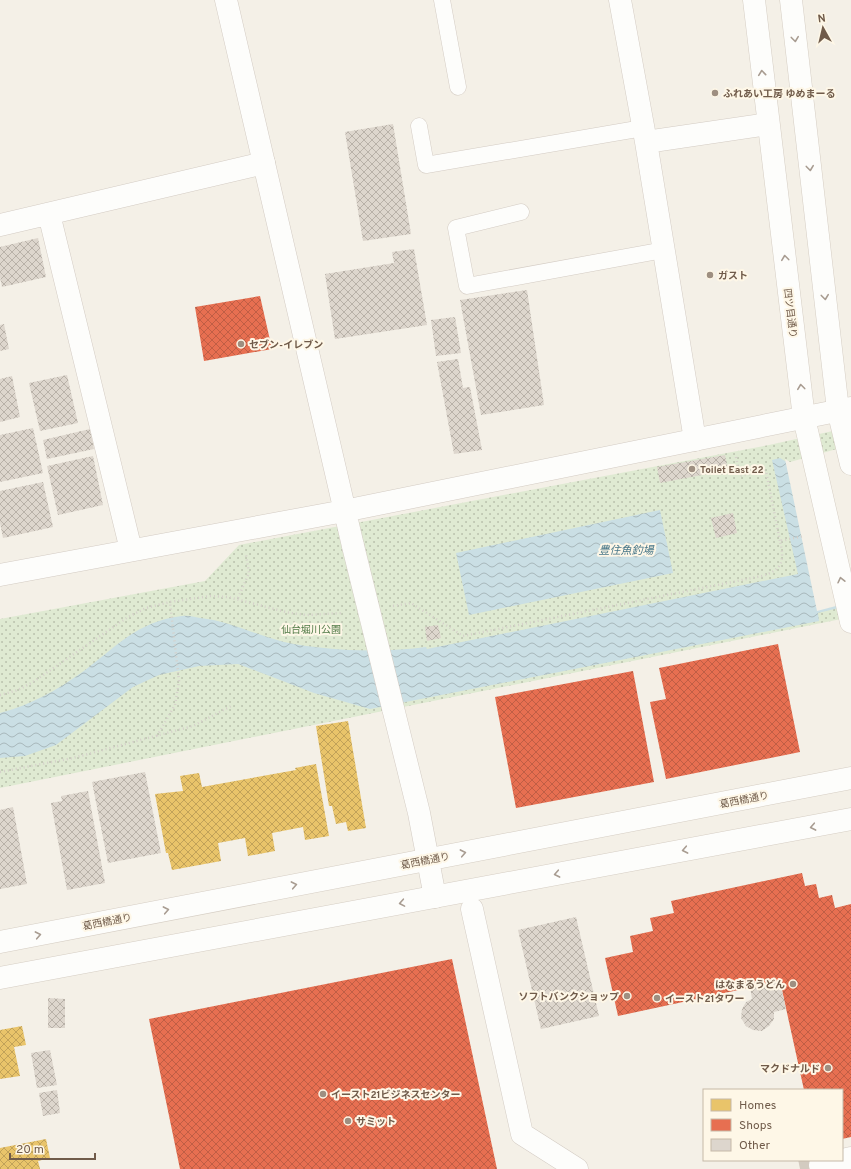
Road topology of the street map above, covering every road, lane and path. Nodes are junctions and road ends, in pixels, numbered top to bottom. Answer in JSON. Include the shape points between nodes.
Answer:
{"nodes":[{"id":1,"x":226,"y":0,"type":"edge"},
{"id":2,"x":442,"y":0,"type":"edge"},
{"id":3,"x":620,"y":0,"type":"edge"},
{"id":4,"x":754,"y":0,"type":"edge"},
{"id":5,"x":791,"y":0,"type":"edge"},
{"id":6,"x":458,"y":87,"type":"dead end"},
{"id":7,"x":768,"y":124,"type":"junction"},
{"id":8,"x":419,"y":126,"type":"dead end"},
{"id":9,"x":645,"y":135,"type":"junction"},
{"id":10,"x":264,"y":163,"type":"junction"},
{"id":11,"x":521,"y":212,"type":"dead end"},
{"id":12,"x":49,"y":214,"type":"junction"},
{"id":13,"x":0,"y":225,"type":"edge"},
{"id":14,"x":664,"y":250,"type":"junction"},
{"id":15,"x":845,"y":409,"type":"edge"},
{"id":16,"x":804,"y":418,"type":"junction"},
{"id":17,"x":730,"y":433,"type":"junction"},
{"id":18,"x":695,"y":440,"type":"junction"},
{"id":19,"x":851,"y":464,"type":"edge"},
{"id":20,"x":344,"y":510,"type":"junction"},
{"id":21,"x":242,"y":529,"type":"junction"},
{"id":22,"x":789,"y":539,"type":"dead end"},
{"id":23,"x":780,"y":541,"type":"junction"},
{"id":24,"x":131,"y":550,"type":"junction"},
{"id":25,"x":0,"y":575,"type":"edge"},
{"id":26,"x":238,"y":598,"type":"junction"},
{"id":27,"x":170,"y":602,"type":"junction"},
{"id":28,"x":389,"y":607,"type":"dead end"},
{"id":29,"x":344,"y":612,"type":"dead end"},
{"id":30,"x":851,"y":620,"type":"edge"},
{"id":31,"x":0,"y":695,"type":"edge"},
{"id":32,"x":233,"y":705,"type":"dead end"},
{"id":33,"x":156,"y":736,"type":"junction"},
{"id":34,"x":0,"y":772,"type":"edge"},
{"id":35,"x":851,"y":778,"type":"edge"},
{"id":36,"x":851,"y":819,"type":"edge"},
{"id":37,"x":428,"y":860,"type":"junction"},
{"id":38,"x":435,"y":897,"type":"junction"},
{"id":39,"x":472,"y":909,"type":"dead end"},
{"id":40,"x":0,"y":942,"type":"edge"},
{"id":41,"x":0,"y":978,"type":"edge"},
{"id":42,"x":838,"y":1161,"type":"edge"},
{"id":43,"x":820,"y":1165,"type":"dead end"},
{"id":44,"x":577,"y":1169,"type":"edge"}],
"edges":[{"from":1,"to":10,"type":"street"},
{"from":2,"to":6,"type":"lane"},
{"from":3,"to":9,"type":"street"},
{"from":7,"to":4,"type":"street","name":"四ツ目通り","one_way":true},
{"from":5,"to":15,"type":"street","one_way":true},
{"from":7,"to":9,"type":"street"},
{"from":16,"to":7,"type":"street","name":"四ツ目通り","one_way":true},
{"from":8,"to":9,"type":"lane","via":[[426,165]]},
{"from":9,"to":14,"type":"street"},
{"from":10,"to":12,"type":"street"},
{"from":10,"to":20,"type":"street"},
{"from":11,"to":14,"type":"lane","via":[[456,228],[467,286]]},
{"from":12,"to":13,"type":"street"},
{"from":12,"to":24,"type":"street"},
{"from":14,"to":18,"type":"street"},
{"from":15,"to":16,"type":"street"},
{"from":15,"to":19,"type":"street","via":[[844,432]]},
{"from":16,"to":17,"type":"street"},
{"from":30,"to":16,"type":"street","name":"四ツ目通り","one_way":true},
{"from":17,"to":18,"type":"street"},
{"from":17,"to":23,"type":"path","via":[[740,476],[766,471]]},
{"from":18,"to":20,"type":"street"},
{"from":20,"to":21,"type":"street"},
{"from":20,"to":37,"type":"street","bridge":true,"via":[[419,813]]},
{"from":21,"to":24,"type":"street"},
{"from":21,"to":26,"type":"path","via":[[249,573]]},
{"from":22,"to":23,"type":"path"},
{"from":23,"to":28,"type":"path","via":[[782,563],[773,573],[463,636],[411,603]]},
{"from":24,"to":25,"type":"street"},
{"from":26,"to":27,"type":"path","via":[[210,596]]},
{"from":26,"to":29,"type":"path","via":[[290,613],[306,615]]},
{"from":27,"to":31,"type":"path","via":[[146,608],[128,617],[34,682]]},
{"from":27,"to":33,"type":"path","via":[[179,681],[176,705]]},
{"from":32,"to":33,"type":"path","via":[[193,726]]},
{"from":33,"to":34,"type":"path","via":[[73,758]]},
{"from":37,"to":35,"type":"street","name":"葛西橋通り","one_way":true},
{"from":36,"to":38,"type":"street","one_way":true},
{"from":37,"to":38,"type":"street"},
{"from":40,"to":37,"type":"street","name":"葛西橋通り","one_way":true},
{"from":38,"to":41,"type":"street","one_way":true},
{"from":39,"to":44,"type":"street","via":[[522,1134]]},
{"from":42,"to":43,"type":"street"}]}
